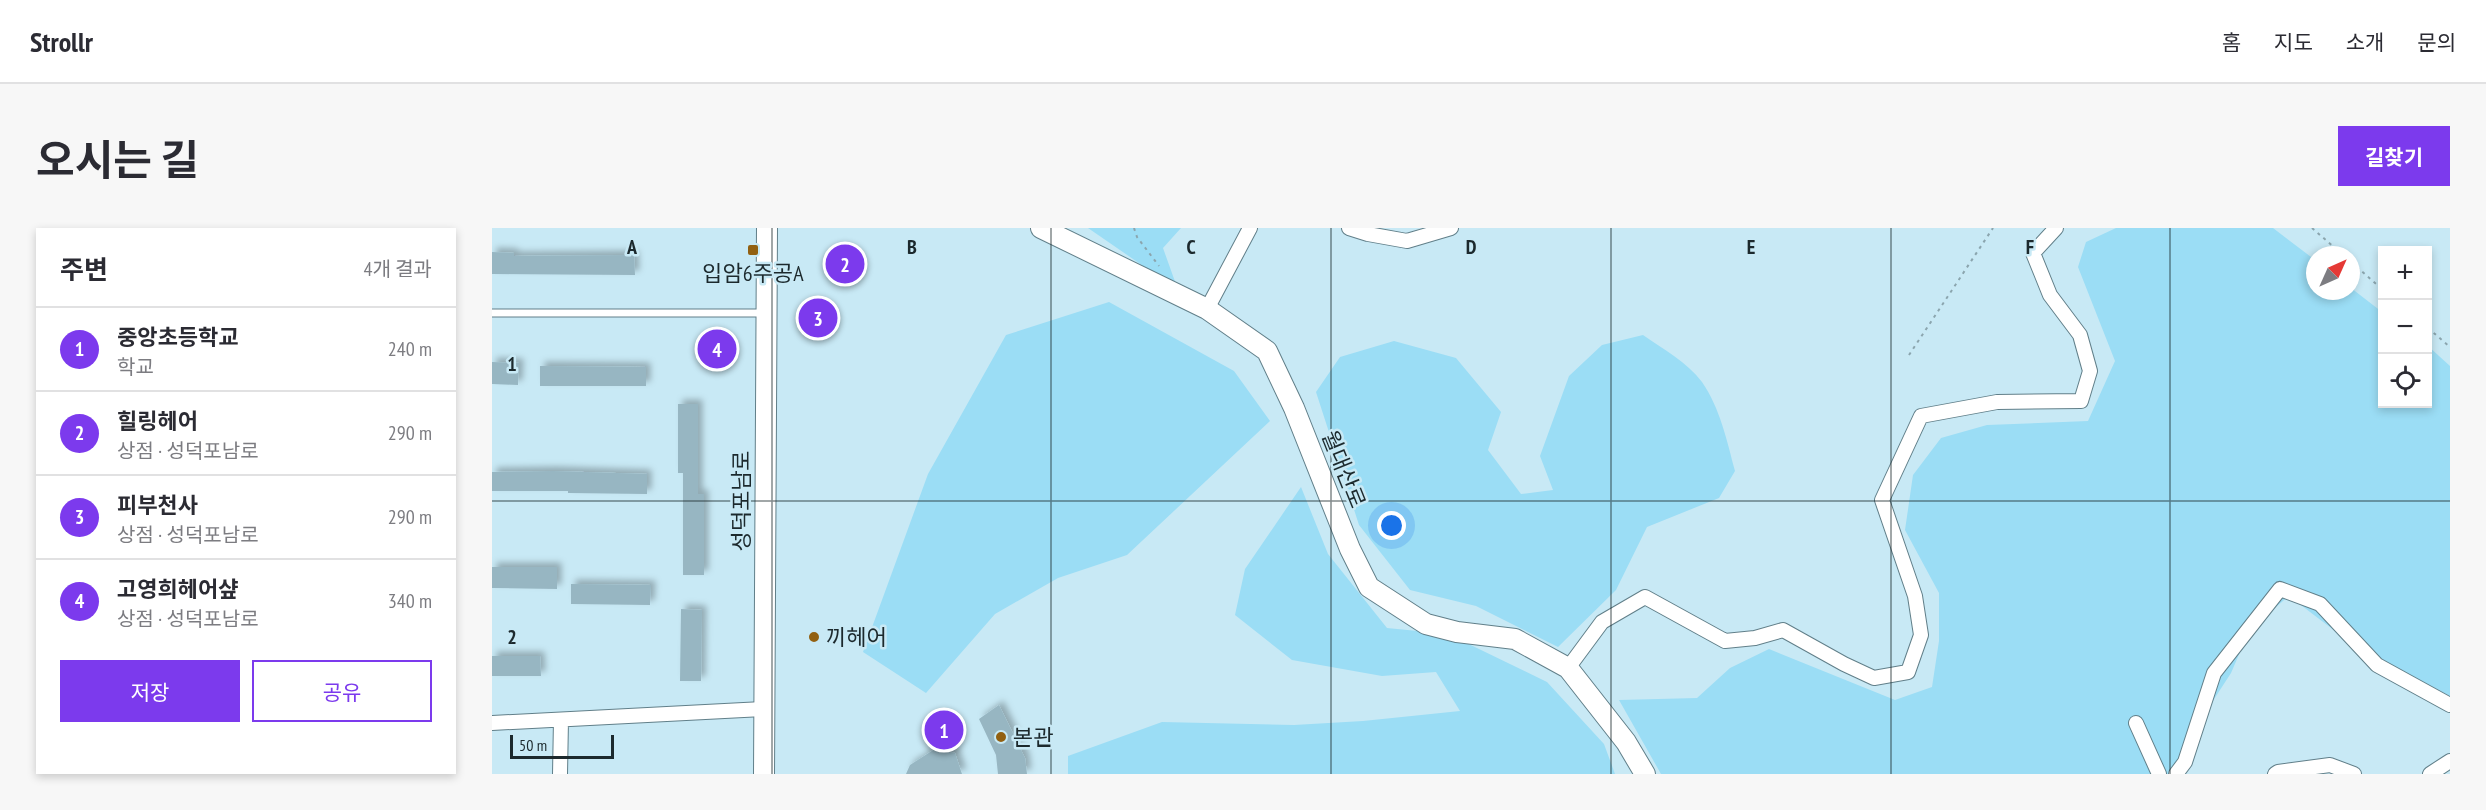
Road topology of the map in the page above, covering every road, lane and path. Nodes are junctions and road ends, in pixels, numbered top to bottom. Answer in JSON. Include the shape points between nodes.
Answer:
{"nodes":[{"id":1,"x":767,"y":228,"type":"edge"},
{"id":2,"x":1041,"y":228,"type":"edge"},
{"id":3,"x":1134,"y":228,"type":"edge"},
{"id":4,"x":1250,"y":228,"type":"edge"},
{"id":5,"x":1349,"y":228,"type":"edge"},
{"id":6,"x":1451,"y":228,"type":"edge"},
{"id":7,"x":1993,"y":228,"type":"edge"},
{"id":8,"x":2056,"y":228,"type":"edge"},
{"id":9,"x":2312,"y":228,"type":"edge"},
{"id":10,"x":2333,"y":246,"type":"edge"},
{"id":11,"x":2360,"y":270,"type":"edge"},
{"id":12,"x":1164,"y":271,"type":"dead end"},
{"id":13,"x":2378,"y":286,"type":"edge"},
{"id":14,"x":1207,"y":309,"type":"junction"},
{"id":15,"x":492,"y":313,"type":"edge"},
{"id":16,"x":766,"y":313,"type":"junction"},
{"id":17,"x":2432,"y":332,"type":"edge"},
{"id":18,"x":2450,"y":340,"type":"edge"},
{"id":19,"x":2448,"y":346,"type":"edge"},
{"id":20,"x":1909,"y":355,"type":"dead end"},
{"id":21,"x":1568,"y":668,"type":"junction"},
{"id":22,"x":2450,"y":705,"type":"edge"},
{"id":23,"x":763,"y":709,"type":"junction"},
{"id":24,"x":561,"y":720,"type":"junction"},
{"id":25,"x":492,"y":723,"type":"edge"},
{"id":26,"x":2136,"y":723,"type":"dead end"},
{"id":27,"x":2450,"y":761,"type":"edge"},
{"id":28,"x":560,"y":774,"type":"edge"},
{"id":29,"x":764,"y":774,"type":"edge"},
{"id":30,"x":1645,"y":774,"type":"edge"},
{"id":31,"x":2159,"y":774,"type":"edge"},
{"id":32,"x":2176,"y":774,"type":"edge"},
{"id":33,"x":2275,"y":774,"type":"edge"},
{"id":34,"x":2354,"y":774,"type":"edge"},
{"id":35,"x":2430,"y":774,"type":"edge"}],
"edges":[{"from":1,"to":16,"type":"street","name":"성덕포남로"},
{"from":2,"to":14,"type":"street","name":"월대산로"},
{"from":3,"to":12,"type":"path"},
{"from":4,"to":14,"type":"street"},
{"from":5,"to":6,"type":"street","via":[[1407,241]]},
{"from":7,"to":20,"type":"path"},
{"from":8,"to":21,"type":"street","via":[[2033,253],[2050,295],[2080,335],[2090,371],[2081,401],[1997,402],[1921,417],[1882,500],[1915,596],[1921,635],[1908,672],[1874,678],[1783,630],[1725,641],[1645,597],[1602,622]]},
{"from":9,"to":10,"type":"path"},
{"from":11,"to":13,"type":"path"},
{"from":14,"to":21,"type":"street","name":"월대산로","via":[[1267,351],[1369,587],[1426,624],[1515,639]]},
{"from":15,"to":16,"type":"lane"},
{"from":16,"to":23,"type":"street","name":"성덕포남로"},
{"from":17,"to":19,"type":"path"},
{"from":18,"to":19,"type":"path"},
{"from":21,"to":30,"type":"street","name":"월대산로","via":[[1626,742]]},
{"from":22,"to":32,"type":"street","via":[[2377,665],[2320,604],[2280,589],[2214,674],[2185,762]]},
{"from":23,"to":24,"type":"street"},
{"from":23,"to":29,"type":"street","name":"성덕포남로"},
{"from":24,"to":25,"type":"street"},
{"from":24,"to":28,"type":"street"},
{"from":26,"to":31,"type":"street"},
{"from":27,"to":35,"type":"street"},
{"from":33,"to":34,"type":"street","via":[[2330,765]]}]}
